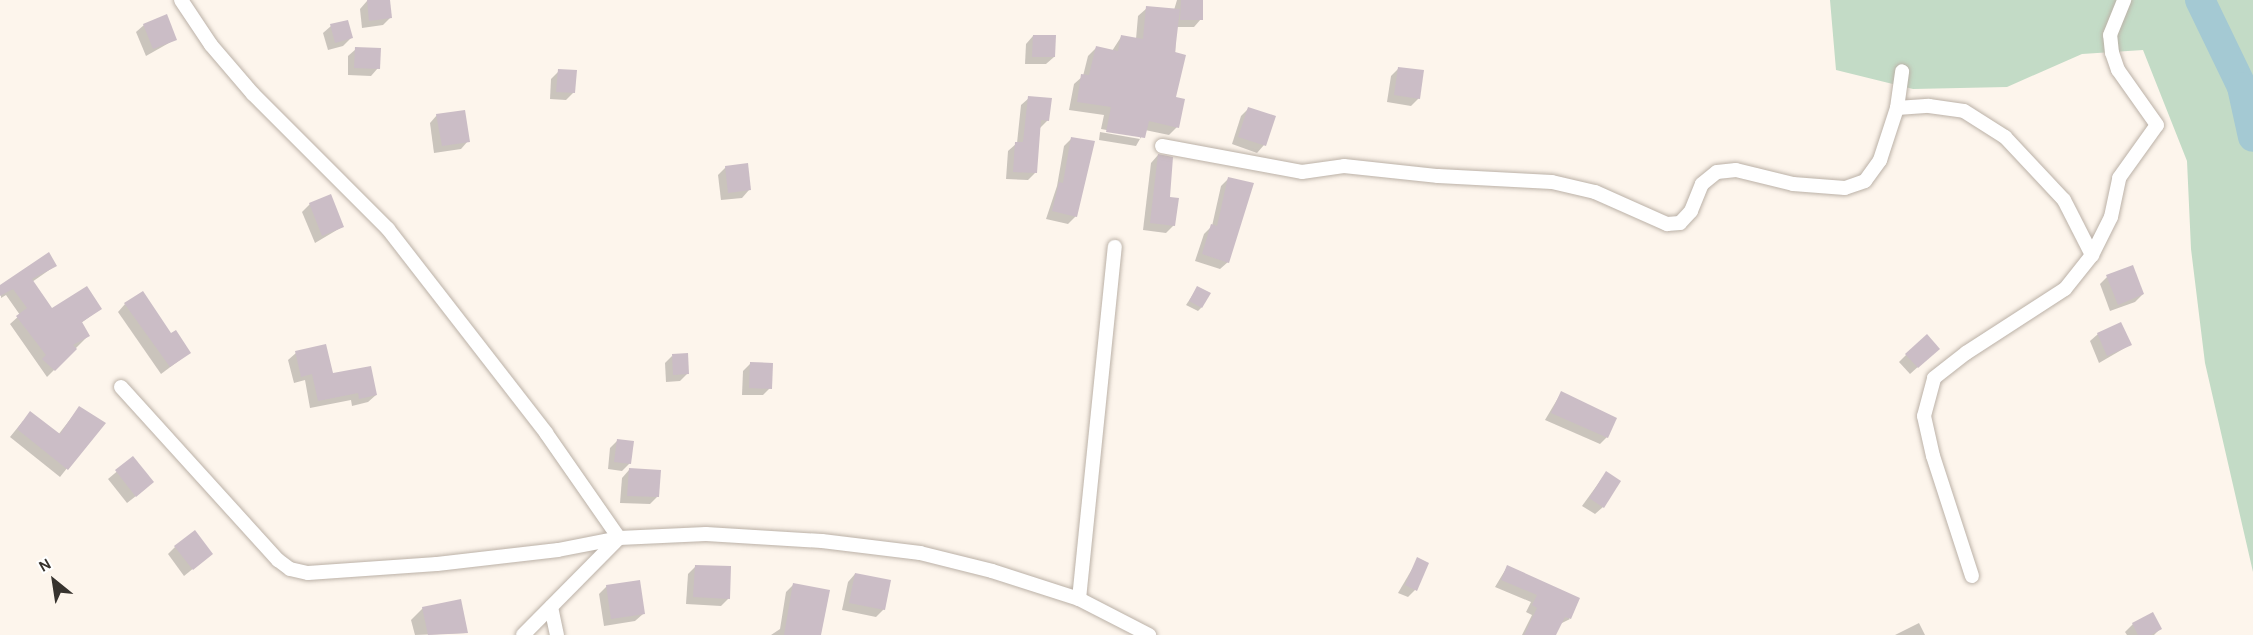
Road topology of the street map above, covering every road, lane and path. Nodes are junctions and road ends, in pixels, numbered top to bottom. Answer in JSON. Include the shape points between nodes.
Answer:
{"nodes":[{"id":1,"x":181,"y":0,"type":"edge"},
{"id":2,"x":2124,"y":0,"type":"edge"},
{"id":3,"x":1902,"y":71,"type":"dead end"},
{"id":4,"x":1897,"y":108,"type":"junction"},
{"id":5,"x":1162,"y":146,"type":"dead end"},
{"id":6,"x":1115,"y":247,"type":"dead end"},
{"id":7,"x":2092,"y":255,"type":"junction"},
{"id":8,"x":121,"y":387,"type":"dead end"},
{"id":9,"x":619,"y":538,"type":"junction"},
{"id":10,"x":1972,"y":576,"type":"dead end"},
{"id":11,"x":1080,"y":599,"type":"junction"},
{"id":12,"x":551,"y":607,"type":"junction"},
{"id":13,"x":523,"y":635,"type":"edge"},
{"id":14,"x":557,"y":635,"type":"edge"},
{"id":15,"x":1149,"y":635,"type":"edge"}],
"edges":[{"from":1,"to":9,"type":"street","via":[[211,45],[253,94],[388,229],[546,433]]},
{"from":2,"to":7,"type":"street","via":[[2110,35],[2112,53],[2118,70],[2157,125],[2119,178],[2111,217]]},
{"from":3,"to":4,"type":"street"},
{"from":4,"to":5,"type":"street","via":[[1880,160],[1865,181],[1835,187],[1793,184],[1736,170],[1717,172],[1701,184],[1690,211],[1680,223],[1667,224],[1595,192],[1552,182],[1344,166],[1302,172]]},
{"from":4,"to":7,"type":"street","via":[[1929,106],[1964,111],[2005,137],[2064,200]]},
{"from":6,"to":11,"type":"street"},
{"from":7,"to":10,"type":"street","via":[[2065,289],[1934,378],[1924,416]]},
{"from":8,"to":9,"type":"street","via":[[278,561],[291,569],[309,573],[437,564],[558,550]]},
{"from":9,"to":11,"type":"street","via":[[706,534],[822,541],[920,553]]},
{"from":9,"to":12,"type":"street"},
{"from":11,"to":15,"type":"street"},
{"from":12,"to":13,"type":"street"},
{"from":12,"to":14,"type":"street"}]}
